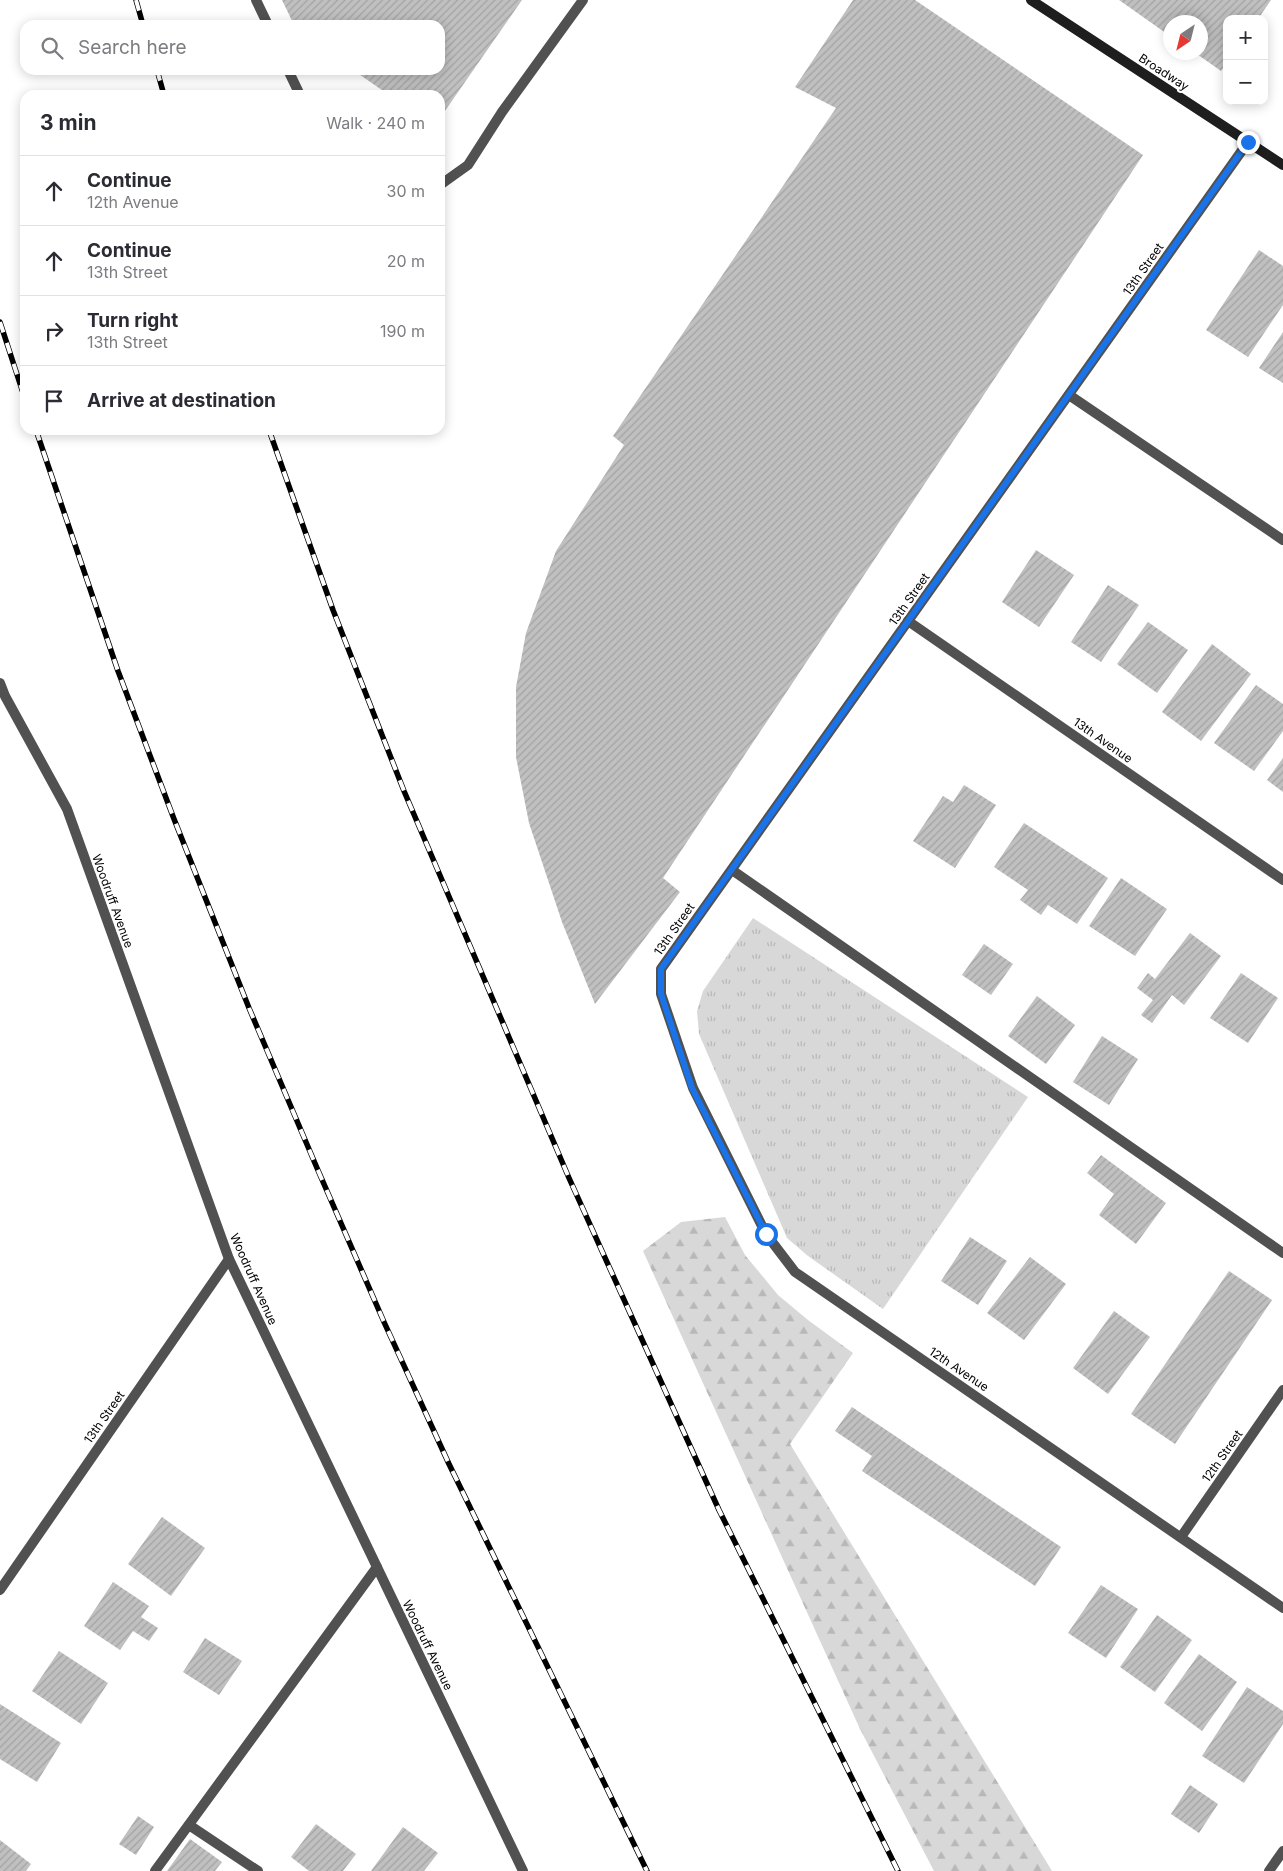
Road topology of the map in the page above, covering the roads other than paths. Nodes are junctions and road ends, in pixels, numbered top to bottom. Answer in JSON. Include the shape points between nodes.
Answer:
{"nodes":[{"id":1,"x":256,"y":0,"type":"edge"},
{"id":2,"x":583,"y":0,"type":"edge"},
{"id":3,"x":1031,"y":0,"type":"edge"},
{"id":4,"x":266,"y":20,"type":"edge"},
{"id":5,"x":290,"y":75,"type":"edge"},
{"id":6,"x":298,"y":90,"type":"edge"},
{"id":7,"x":1248,"y":142,"type":"junction"},
{"id":8,"x":1283,"y":165,"type":"edge"},
{"id":9,"x":445,"y":181,"type":"edge"},
{"id":10,"x":1069,"y":394,"type":"junction"},
{"id":11,"x":1283,"y":540,"type":"edge"},
{"id":12,"x":908,"y":621,"type":"junction"},
{"id":13,"x":0,"y":683,"type":"edge"},
{"id":14,"x":2,"y":698,"type":"edge"},
{"id":15,"x":732,"y":870,"type":"junction"},
{"id":16,"x":1283,"y":880,"type":"edge"},
{"id":17,"x":692,"y":1088,"type":"joint"},
{"id":18,"x":1283,"y":1253,"type":"edge"},
{"id":19,"x":229,"y":1259,"type":"junction"},
{"id":20,"x":1283,"y":1390,"type":"edge"},
{"id":21,"x":1181,"y":1537,"type":"junction"},
{"id":22,"x":377,"y":1567,"type":"junction"},
{"id":23,"x":0,"y":1590,"type":"edge"},
{"id":24,"x":1283,"y":1608,"type":"edge"},
{"id":25,"x":189,"y":1825,"type":"junction"},
{"id":26,"x":1283,"y":1851,"type":"edge"},
{"id":27,"x":155,"y":1871,"type":"edge"},
{"id":28,"x":258,"y":1871,"type":"edge"},
{"id":29,"x":523,"y":1871,"type":"edge"},
{"id":30,"x":1269,"y":1871,"type":"edge"}],
"edges":[{"from":1,"to":4,"type":"street"},
{"from":2,"to":9,"type":"street","via":[[468,165]]},
{"from":3,"to":7,"type":"main road","name":"Broadway"},
{"from":5,"to":6,"type":"street"},
{"from":7,"to":8,"type":"main road","name":"Broadway"},
{"from":7,"to":10,"type":"street","name":"13th Street"},
{"from":10,"to":11,"type":"street"},
{"from":10,"to":12,"type":"street","name":"13th Street"},
{"from":12,"to":15,"type":"street","name":"13th Street"},
{"from":12,"to":16,"type":"street","name":"13th Avenue"},
{"from":13,"to":14,"type":"street","name":"Woodruff Avenue"},
{"from":14,"to":19,"type":"street","name":"Woodruff Avenue","via":[[67,809]]},
{"from":15,"to":17,"type":"street","name":"13th Street","via":[[661,969],[661,994]]},
{"from":15,"to":18,"type":"street"},
{"from":17,"to":21,"type":"street","name":"12th Avenue","via":[[766,1234],[795,1272]]},
{"from":19,"to":22,"type":"street","name":"Woodruff Avenue"},
{"from":19,"to":23,"type":"street","name":"13th Street"},
{"from":20,"to":21,"type":"street","name":"12th Street"},
{"from":21,"to":24,"type":"street","name":"12th Avenue"},
{"from":22,"to":25,"type":"street"},
{"from":22,"to":29,"type":"street","name":"Woodruff Avenue"},
{"from":25,"to":27,"type":"street"},
{"from":25,"to":28,"type":"street"},
{"from":26,"to":30,"type":"street"}]}
